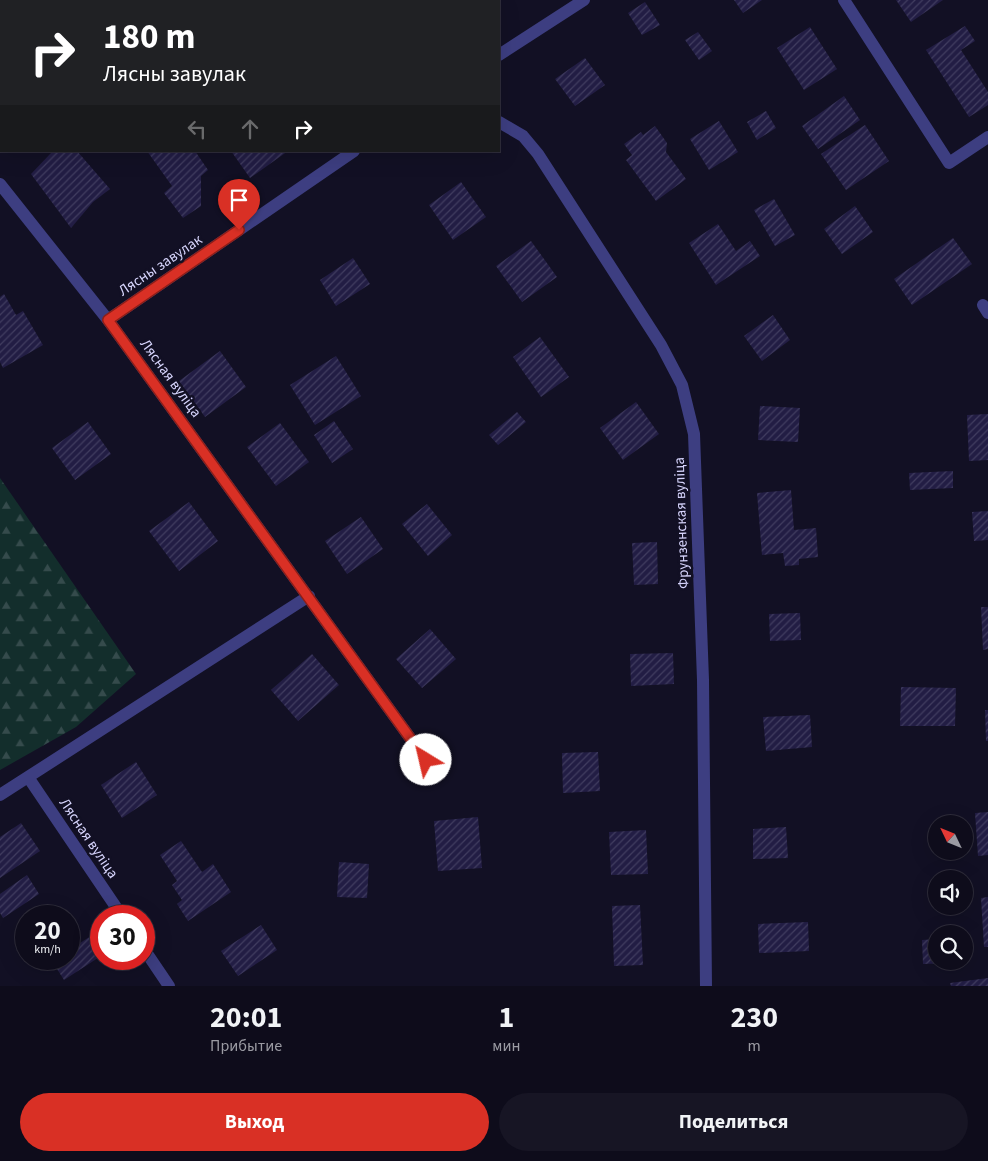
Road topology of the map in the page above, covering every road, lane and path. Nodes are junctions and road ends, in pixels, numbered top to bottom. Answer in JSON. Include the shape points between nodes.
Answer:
{"nodes":[{"id":1,"x":584,"y":0,"type":"edge"},
{"id":2,"x":844,"y":0,"type":"edge"},
{"id":3,"x":500,"y":54,"type":"edge"},
{"id":4,"x":500,"y":123,"type":"edge"},
{"id":5,"x":988,"y":137,"type":"edge"},
{"id":6,"x":353,"y":152,"type":"edge"},
{"id":7,"x":0,"y":184,"type":"edge"},
{"id":8,"x":108,"y":320,"type":"junction"},
{"id":9,"x":309,"y":596,"type":"junction"},
{"id":10,"x":426,"y":760,"type":"dead end"},
{"id":11,"x":28,"y":777,"type":"junction"},
{"id":12,"x":0,"y":795,"type":"edge"},
{"id":13,"x":115,"y":905,"type":"edge"},
{"id":14,"x":155,"y":965,"type":"edge"},
{"id":15,"x":169,"y":986,"type":"edge"},
{"id":16,"x":706,"y":986,"type":"edge"}],
"edges":[{"from":1,"to":3,"type":"street"},
{"from":2,"to":5,"type":"street","via":[[949,163]]},
{"from":4,"to":16,"type":"street","name":"Фрунзенская вуліца","via":[[523,136],[538,154],[661,345],[682,385],[694,434],[703,680]]},
{"from":6,"to":8,"type":"street","name":"Лясны завулак"},
{"from":7,"to":8,"type":"street","name":"Лясная вуліца"},
{"from":8,"to":9,"type":"street","name":"Лясная вуліца"},
{"from":9,"to":10,"type":"street","name":"Лясная вуліца"},
{"from":9,"to":11,"type":"street"},
{"from":11,"to":12,"type":"street"},
{"from":11,"to":13,"type":"street","name":"Лясная вуліца"},
{"from":14,"to":15,"type":"street"}]}
